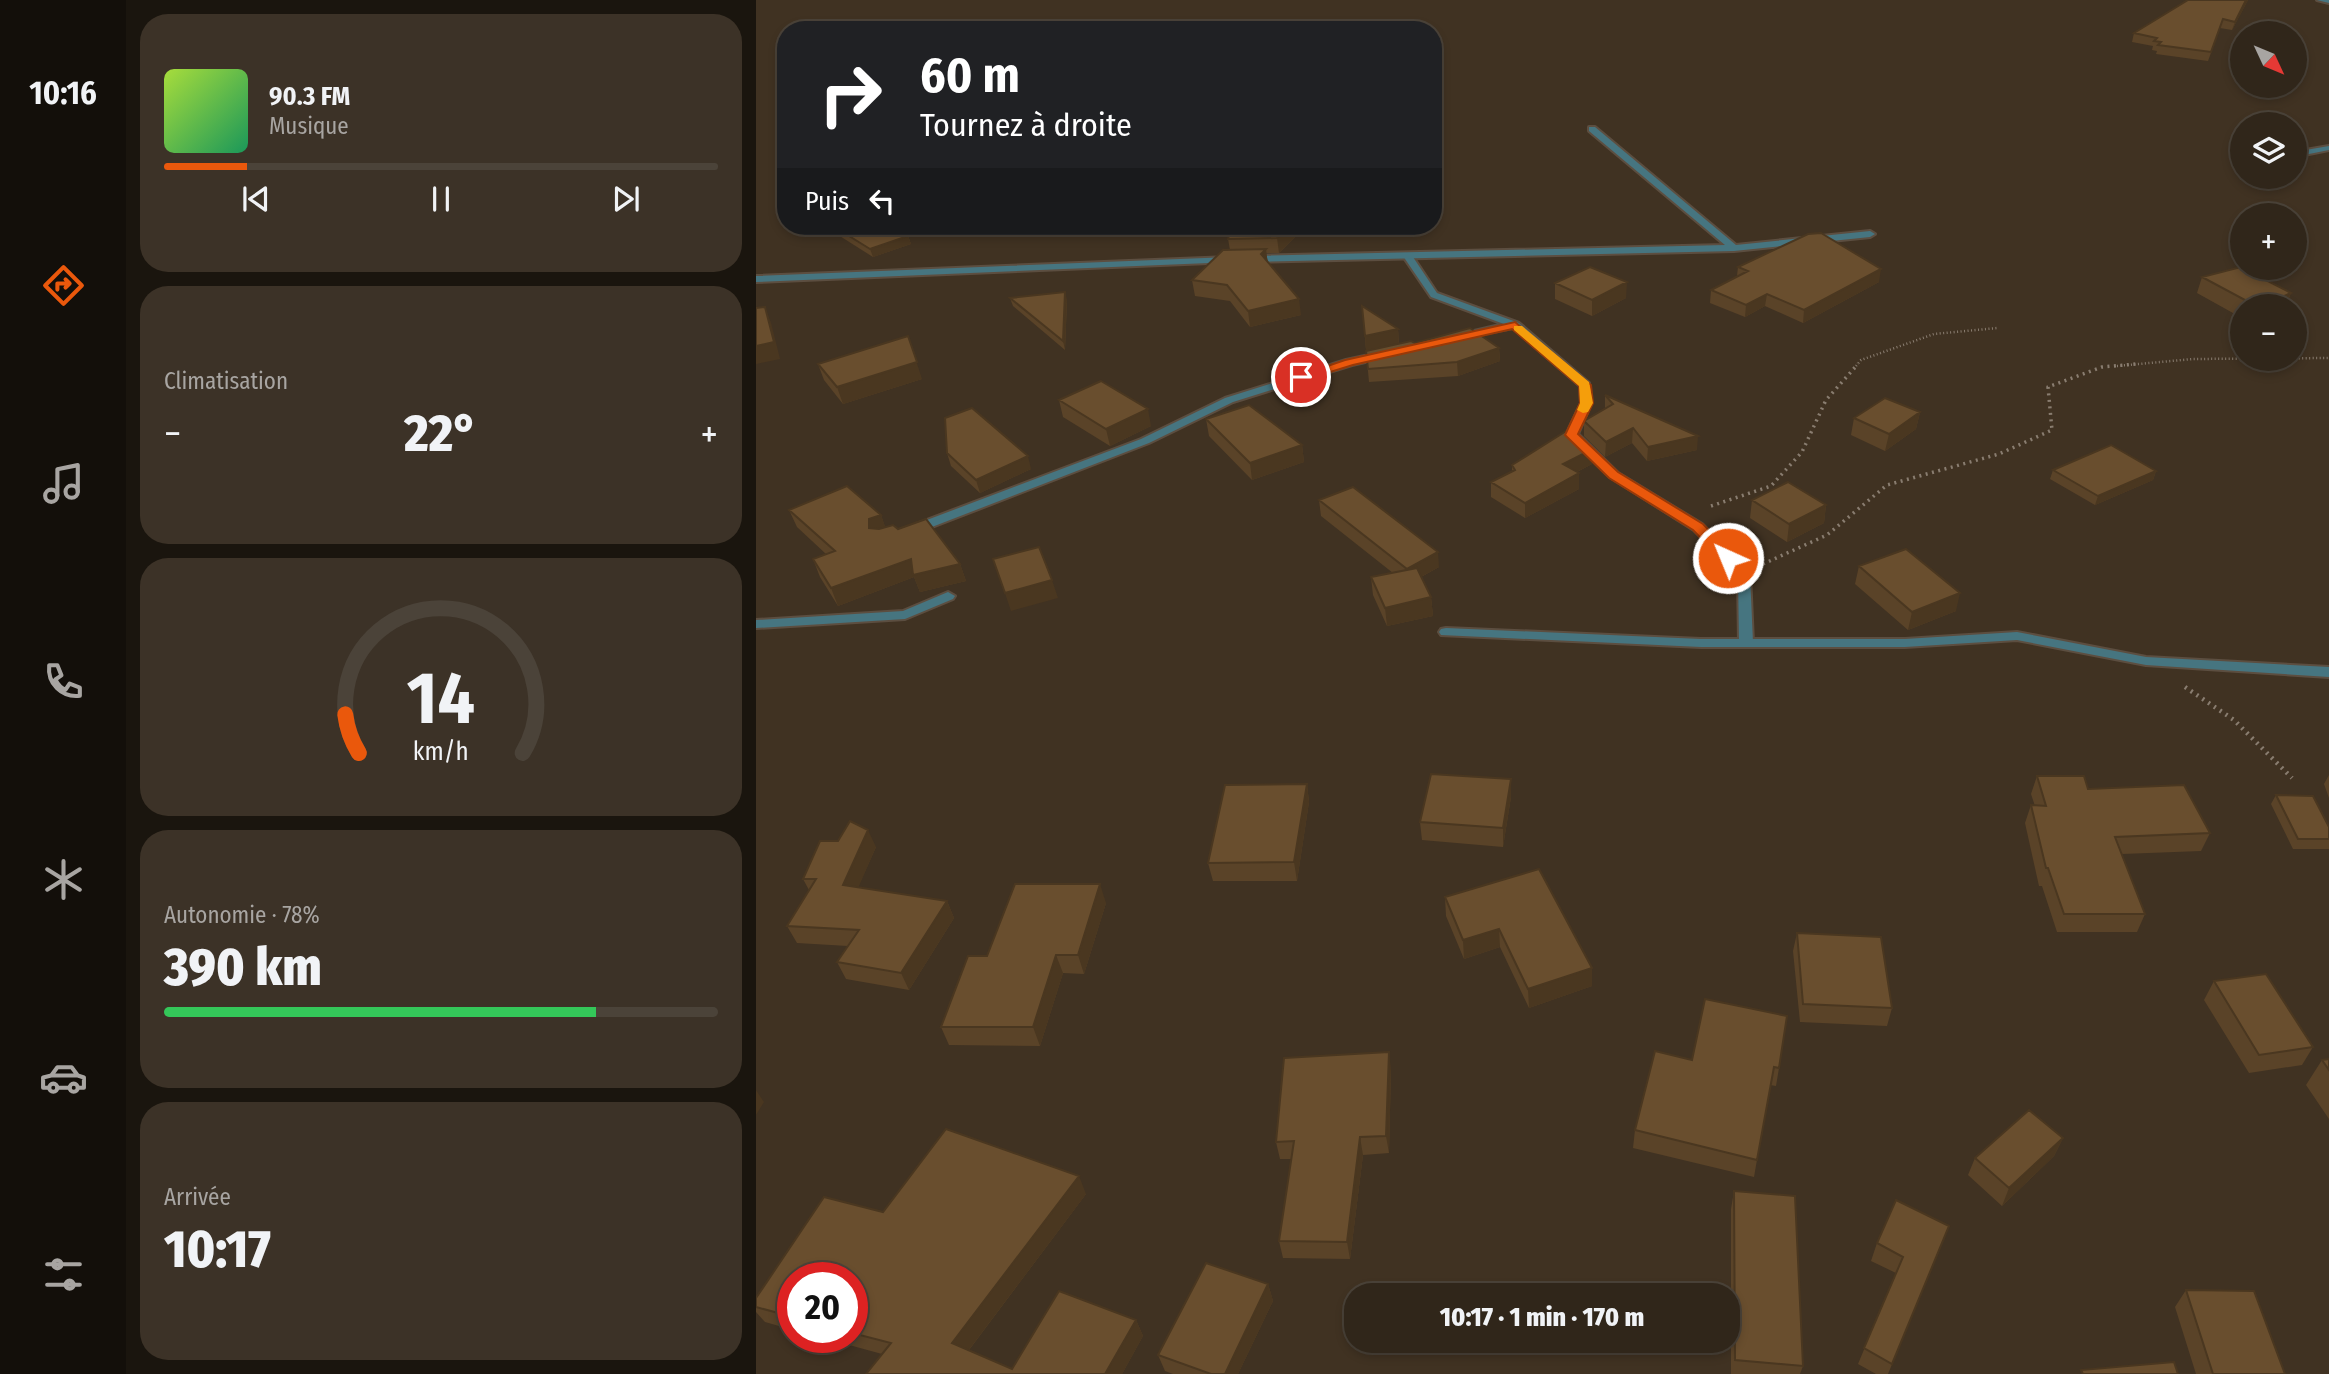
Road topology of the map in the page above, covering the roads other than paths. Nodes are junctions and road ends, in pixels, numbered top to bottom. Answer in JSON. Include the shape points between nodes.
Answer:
{"nodes":[{"id":1,"x":2320,"y":0,"type":"edge"},
{"id":2,"x":2329,"y":1,"type":"edge"},
{"id":3,"x":1592,"y":129,"type":"dead end"},
{"id":4,"x":2329,"y":148,"type":"edge"},
{"id":5,"x":2307,"y":152,"type":"edge"},
{"id":6,"x":1870,"y":234,"type":"dead end"},
{"id":7,"x":1734,"y":248,"type":"junction"},
{"id":8,"x":1408,"y":256,"type":"junction"},
{"id":9,"x":756,"y":279,"type":"edge"},
{"id":10,"x":1515,"y":325,"type":"junction"},
{"id":11,"x":1451,"y":340,"type":"edge"},
{"id":12,"x":1400,"y":351,"type":"edge"},
{"id":13,"x":906,"y":532,"type":"edge"},
{"id":14,"x":948,"y":596,"type":"dead end"},
{"id":15,"x":756,"y":624,"type":"edge"},
{"id":16,"x":1446,"y":632,"type":"dead end"},
{"id":17,"x":1746,"y":643,"type":"junction"},
{"id":18,"x":2329,"y":672,"type":"edge"}],
"edges":[{"from":1,"to":2,"type":"street"},
{"from":3,"to":7,"type":"street"},
{"from":4,"to":5,"type":"street"},
{"from":6,"to":7,"type":"street"},
{"from":7,"to":8,"type":"street"},
{"from":8,"to":9,"type":"street"},
{"from":8,"to":10,"type":"street","via":[[1434,295]]},
{"from":10,"to":11,"type":"street"},
{"from":10,"to":17,"type":"street","via":[[1585,385],[1586,403],[1572,435],[1614,475],[1698,527],[1744,573]]},
{"from":12,"to":13,"type":"street","via":[[1229,400],[1144,441]]},
{"from":14,"to":15,"type":"street","via":[[905,615]]},
{"from":16,"to":17,"type":"street"},
{"from":17,"to":18,"type":"street","via":[[1905,643],[2017,636],[2146,661]]}]}
